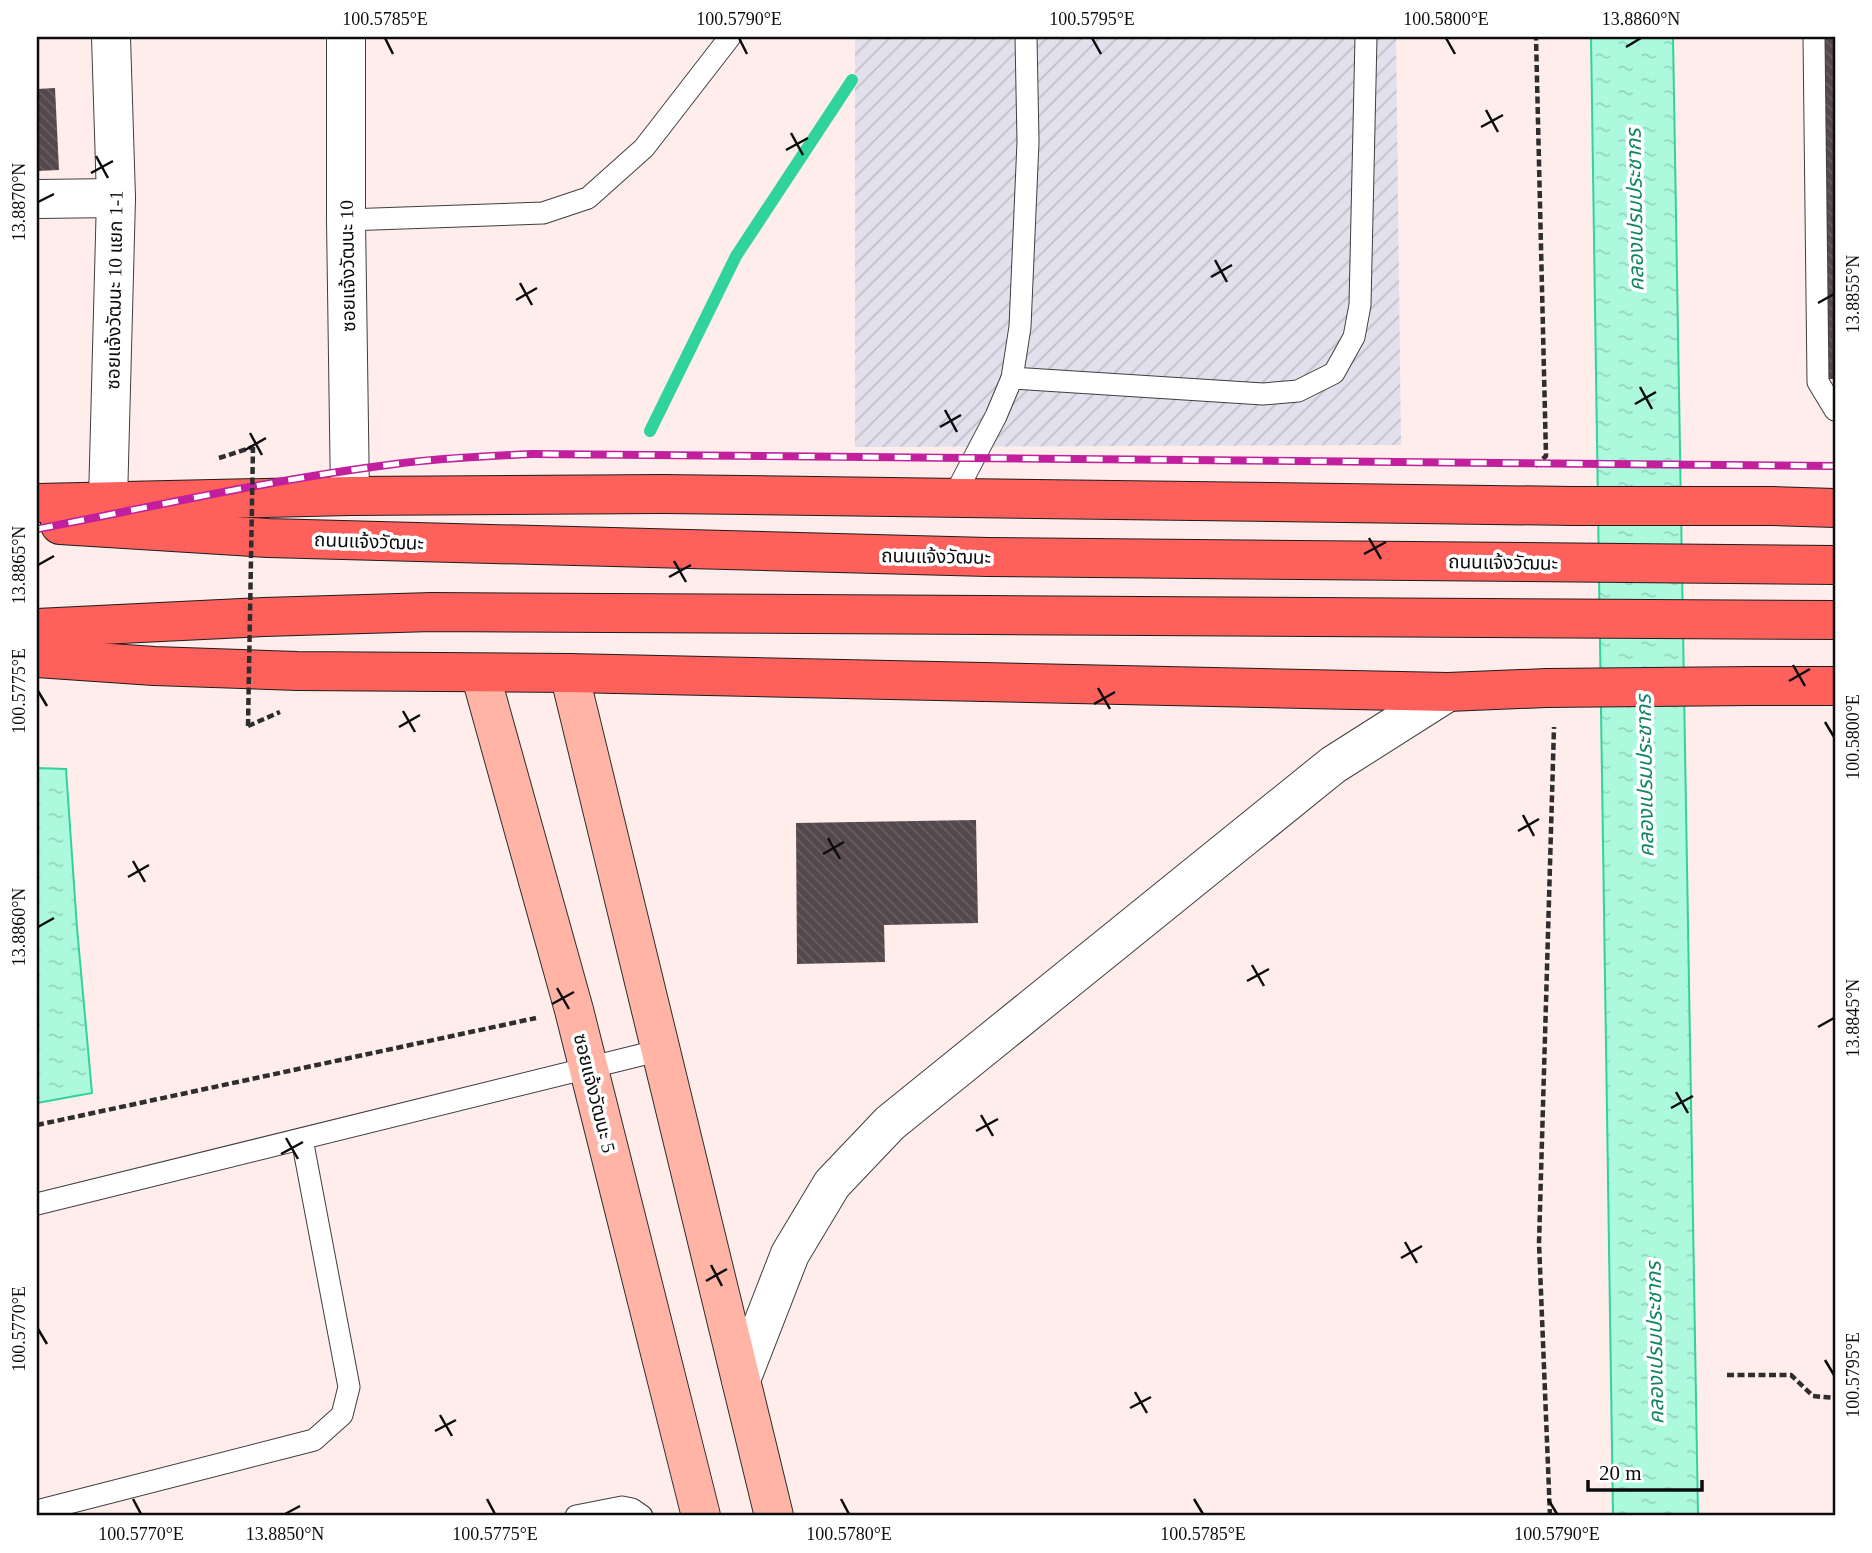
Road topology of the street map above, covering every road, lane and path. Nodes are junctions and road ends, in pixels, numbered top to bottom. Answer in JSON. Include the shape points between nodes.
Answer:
{"nodes":[{"id":1,"x":111,"y":37,"type":"edge"},
{"id":2,"x":346,"y":37,"type":"edge"},
{"id":3,"x":730,"y":37,"type":"edge"},
{"id":4,"x":1026,"y":37,"type":"edge"},
{"id":5,"x":1366,"y":37,"type":"edge"},
{"id":6,"x":1536,"y":37,"type":"edge"},
{"id":7,"x":1814,"y":37,"type":"edge"},
{"id":8,"x":116,"y":198,"type":"junction"},
{"id":9,"x":37,"y":200,"type":"edge"},
{"id":10,"x":346,"y":220,"type":"junction"},
{"id":11,"x":1013,"y":378,"type":"junction"},
{"id":12,"x":1835,"y":410,"type":"edge"},
{"id":13,"x":218,"y":458,"type":"dead end"},
{"id":14,"x":1532,"y":468,"type":"dead end"},
{"id":15,"x":350,"y":496,"type":"junction"},
{"id":16,"x":953,"y":498,"type":"junction"},
{"id":17,"x":108,"y":501,"type":"junction"},
{"id":18,"x":37,"y":503,"type":"edge"},
{"id":19,"x":1835,"y":508,"type":"edge"},
{"id":20,"x":37,"y":523,"type":"edge"},
{"id":21,"x":1835,"y":565,"type":"edge"},
{"id":22,"x":1835,"y":620,"type":"edge"},
{"id":23,"x":37,"y":628,"type":"edge"},
{"id":24,"x":37,"y":658,"type":"edge"},
{"id":25,"x":480,"y":673,"type":"junction"},
{"id":26,"x":569,"y":673,"type":"junction"},
{"id":27,"x":1835,"y":686,"type":"edge"},
{"id":28,"x":1448,"y":692,"type":"junction"},
{"id":29,"x":1550,"y":705,"type":"junction"},
{"id":30,"x":281,"y":712,"type":"dead end"},
{"id":31,"x":574,"y":1010,"type":"junction"},
{"id":32,"x":661,"y":1049,"type":"junction"},
{"id":33,"x":589,"y":1068,"type":"junction"},
{"id":34,"x":37,"y":1125,"type":"edge"},
{"id":35,"x":302,"y":1139,"type":"junction"},
{"id":36,"x":37,"y":1204,"type":"edge"},
{"id":37,"x":1727,"y":1376,"type":"dead end"},
{"id":38,"x":741,"y":1380,"type":"junction"},
{"id":39,"x":1835,"y":1398,"type":"edge"},
{"id":40,"x":37,"y":1511,"type":"edge"},
{"id":41,"x":576,"y":1516,"type":"edge"},
{"id":42,"x":642,"y":1516,"type":"edge"},
{"id":43,"x":701,"y":1516,"type":"edge"},
{"id":44,"x":774,"y":1516,"type":"edge"},
{"id":45,"x":1550,"y":1516,"type":"edge"}],
"edges":[{"from":1,"to":8,"type":"street","name":"ซอยแจ้งวัฒนะ 10 แยก 1-1"},
{"from":2,"to":10,"type":"street","name":"ซอยแจ้งวัฒนะ 10"},
{"from":3,"to":10,"type":"lane","via":[[644,148],[588,198],[543,213]]},
{"from":4,"to":11,"type":"lane","via":[[1028,142],[1020,327]]},
{"from":5,"to":11,"type":"lane","via":[[1360,305],[1354,337],[1334,373],[1298,391],[1262,394]]},
{"from":6,"to":14,"type":"path","via":[[1546,456]]},
{"from":7,"to":12,"type":"lane","via":[[1818,382]]},
{"from":8,"to":9,"type":"street"},
{"from":8,"to":17,"type":"street","name":"ซอยแจ้งวัฒนะ 10 แยก 1-1"},
{"from":10,"to":15,"type":"street","name":"ซอยแจ้งวัฒนะ 10"},
{"from":11,"to":16,"type":"lane"},
{"from":13,"to":30,"type":"path","bridge":true,"via":[[253,447],[248,726]]},
{"from":15,"to":16,"type":"main road"},
{"from":15,"to":17,"type":"main road"},
{"from":16,"to":19,"type":"main road"},
{"from":17,"to":18,"type":"main road"},
{"from":20,"to":21,"type":"main road","name":"ถนนแจ้งวัฒนะ","bridge":true,"via":[[282,538],[988,557]]},
{"from":22,"to":23,"type":"main road","bridge":true,"via":[[432,612]]},
{"from":24,"to":25,"type":"main road","via":[[297,671]]},
{"from":25,"to":26,"type":"main road"},
{"from":25,"to":31,"type":"street","name":"ซอยแจ้งวัฒนะ 5"},
{"from":26,"to":28,"type":"main road"},
{"from":26,"to":32,"type":"street"},
{"from":27,"to":29,"type":"main road","bridge":true,"via":[[1752,686]]},
{"from":28,"to":29,"type":"main road"},
{"from":28,"to":38,"type":"street","via":[[1333,765],[890,1123],[832,1184],[790,1254]]},
{"from":29,"to":45,"type":"path","via":[[1539,1243]]},
{"from":31,"to":33,"type":"street","name":"ซอยแจ้งวัฒนะ 5"},
{"from":31,"to":34,"type":"path"},
{"from":32,"to":33,"type":"lane"},
{"from":32,"to":38,"type":"street"},
{"from":33,"to":35,"type":"lane"},
{"from":33,"to":43,"type":"street","name":"ซอยแจ้งวัฒนะ 5"},
{"from":35,"to":36,"type":"lane"},
{"from":35,"to":40,"type":"lane","via":[[349,1387],[342,1415],[314,1440]]},
{"from":37,"to":39,"type":"path","via":[[1791,1375],[1813,1396]]},
{"from":38,"to":44,"type":"street"},
{"from":41,"to":42,"type":"lane","via":[[622,1507]]}]}
